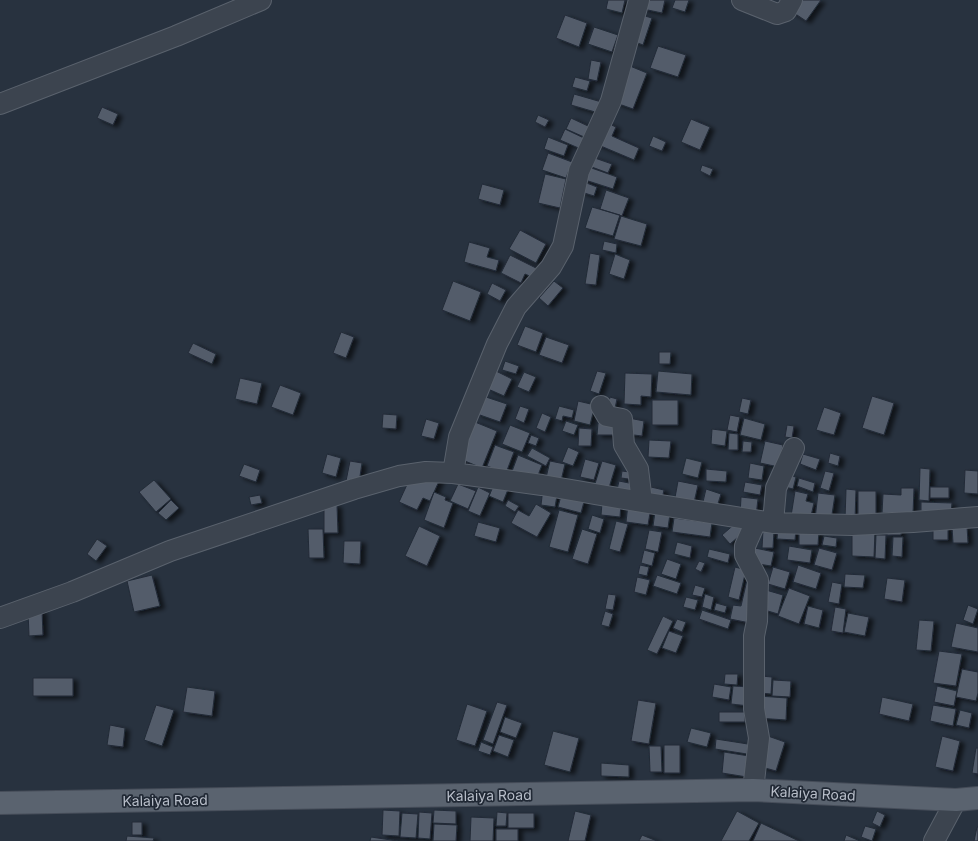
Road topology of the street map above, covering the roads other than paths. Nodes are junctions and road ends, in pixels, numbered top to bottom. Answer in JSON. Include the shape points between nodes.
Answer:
{"nodes":[{"id":1,"x":261,"y":0,"type":"edge"},
{"id":2,"x":639,"y":0,"type":"edge"},
{"id":3,"x":742,"y":0,"type":"edge"},
{"id":4,"x":792,"y":0,"type":"edge"},
{"id":5,"x":0,"y":104,"type":"edge"},
{"id":6,"x":601,"y":406,"type":"dead end"},
{"id":7,"x":794,"y":448,"type":"dead end"},
{"id":8,"x":453,"y":473,"type":"junction"},
{"id":9,"x":642,"y":502,"type":"junction"},
{"id":10,"x":978,"y":517,"type":"edge"},
{"id":11,"x":765,"y":522,"type":"junction"},
{"id":12,"x":0,"y":618,"type":"edge"},
{"id":13,"x":753,"y":790,"type":"junction"},
{"id":14,"x":978,"y":798,"type":"edge"},
{"id":15,"x":956,"y":800,"type":"junction"},
{"id":16,"x":0,"y":803,"type":"edge"},
{"id":17,"x":934,"y":841,"type":"edge"}],
"edges":[{"from":1,"to":5,"type":"street"},
{"from":2,"to":8,"type":"street","via":[[611,102],[579,171],[563,246],[552,267],[516,306],[496,344],[459,437]]},
{"from":3,"to":4,"type":"street","via":[[777,14],[786,11]]},
{"from":6,"to":9,"type":"street","via":[[607,416],[622,419],[624,446],[638,469]]},
{"from":7,"to":11,"type":"street","via":[[776,488]]},
{"from":8,"to":9,"type":"street"},
{"from":8,"to":12,"type":"street","via":[[426,472],[399,476],[354,489],[170,551],[72,592]]},
{"from":9,"to":11,"type":"street"},
{"from":10,"to":11,"type":"street","via":[[852,525]]},
{"from":11,"to":13,"type":"street","via":[[745,546],[745,555],[758,580],[754,636],[754,709],[759,738]]},
{"from":13,"to":15,"type":"main road","name":"Kalaiya Road"},
{"from":13,"to":16,"type":"main road","name":"Kalaiya Road"},
{"from":14,"to":15,"type":"main road","name":"Kalaiya Road"},
{"from":15,"to":17,"type":"street"}]}
